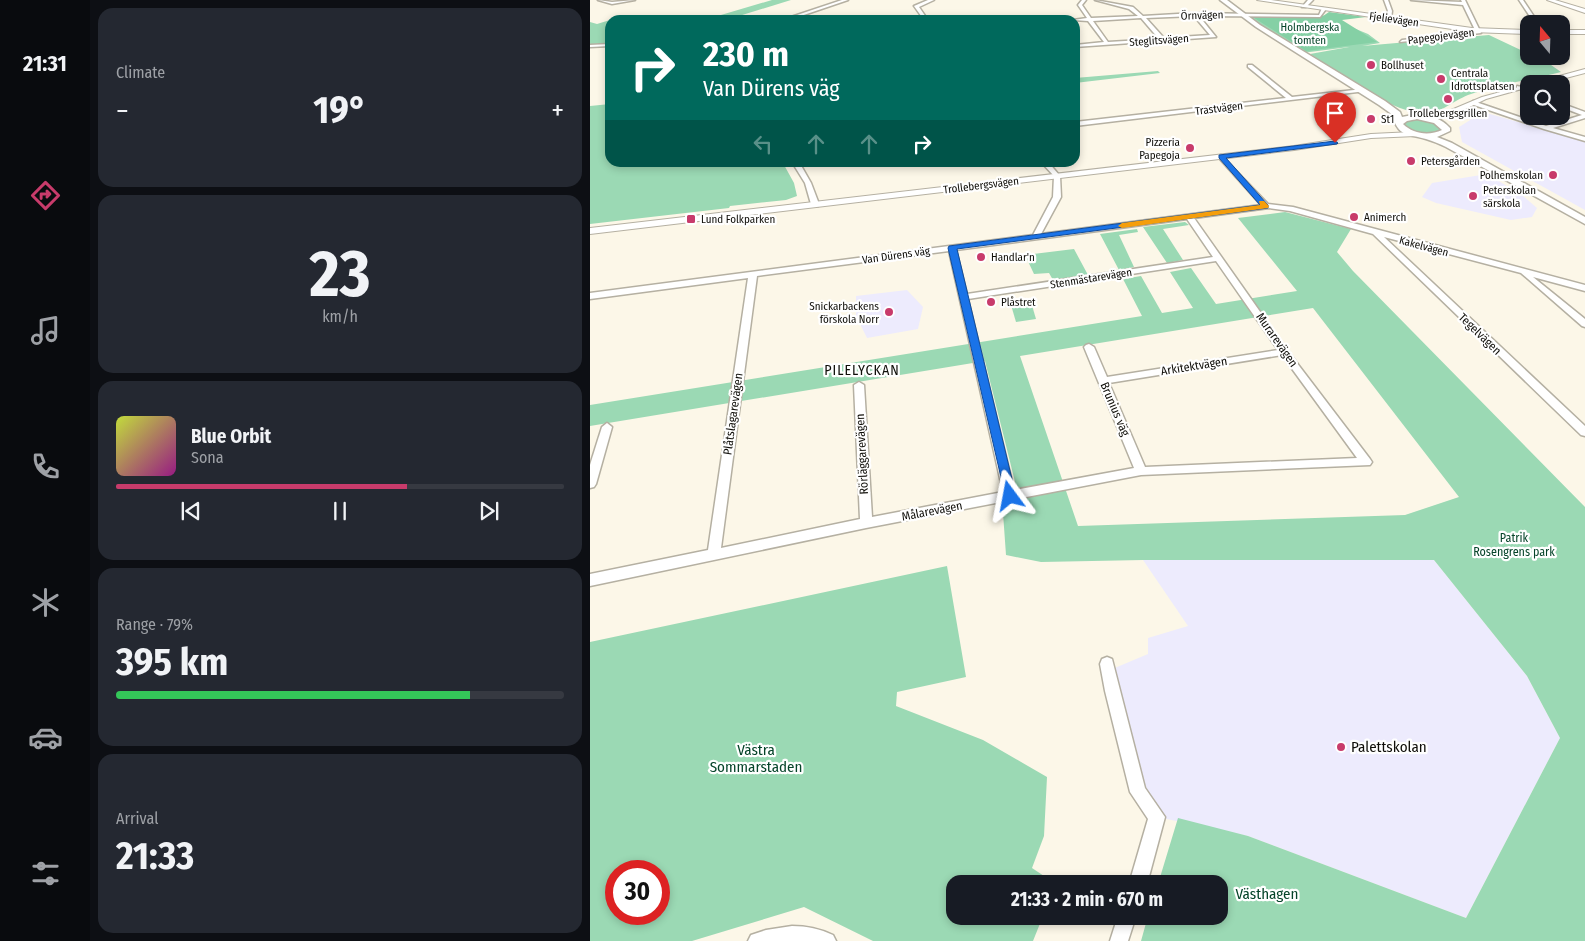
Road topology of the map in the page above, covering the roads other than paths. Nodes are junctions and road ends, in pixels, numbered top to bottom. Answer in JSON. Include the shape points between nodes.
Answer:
{"nodes":[{"id":1,"x":600,"y":0,"type":"edge"},
{"id":2,"x":633,"y":0,"type":"edge"},
{"id":3,"x":846,"y":0,"type":"edge"},
{"id":4,"x":932,"y":0,"type":"edge"},
{"id":5,"x":1084,"y":0,"type":"edge"},
{"id":6,"x":1097,"y":0,"type":"edge"},
{"id":7,"x":1223,"y":0,"type":"edge"},
{"id":8,"x":1260,"y":0,"type":"edge"},
{"id":9,"x":1311,"y":0,"type":"edge"},
{"id":10,"x":1386,"y":0,"type":"edge"},
{"id":11,"x":1413,"y":0,"type":"edge"},
{"id":12,"x":1521,"y":0,"type":"edge"},
{"id":13,"x":1550,"y":0,"type":"edge"},
{"id":14,"x":1464,"y":2,"type":"edge"},
{"id":15,"x":1585,"y":5,"type":"edge"},
{"id":16,"x":1304,"y":6,"type":"junction"},
{"id":17,"x":1573,"y":7,"type":"junction"},
{"id":18,"x":1324,"y":9,"type":"junction"},
{"id":19,"x":1585,"y":11,"type":"edge"},
{"id":20,"x":1195,"y":14,"type":"junction"},
{"id":21,"x":1240,"y":14,"type":"junction"},
{"id":22,"x":800,"y":15,"type":"edge"},
{"id":23,"x":922,"y":15,"type":"edge"},
{"id":24,"x":1531,"y":15,"type":"edge"},
{"id":25,"x":1142,"y":17,"type":"junction"},
{"id":26,"x":1389,"y":18,"type":"junction"},
{"id":27,"x":1090,"y":19,"type":"junction"},
{"id":28,"x":1080,"y":20,"type":"edge"},
{"id":29,"x":1478,"y":31,"type":"junction"},
{"id":30,"x":1520,"y":32,"type":"edge"},
{"id":31,"x":1570,"y":32,"type":"edge"},
{"id":32,"x":1585,"y":32,"type":"edge"},
{"id":33,"x":1163,"y":40,"type":"junction"},
{"id":34,"x":1402,"y":41,"type":"dead end"},
{"id":35,"x":1107,"y":44,"type":"junction"},
{"id":36,"x":605,"y":45,"type":"edge"},
{"id":37,"x":590,"y":46,"type":"edge"},
{"id":38,"x":1080,"y":46,"type":"edge"},
{"id":39,"x":1250,"y":66,"type":"dead end"},
{"id":40,"x":1585,"y":71,"type":"edge"},
{"id":41,"x":1569,"y":75,"type":"edge"},
{"id":42,"x":1519,"y":87,"type":"edge"},
{"id":43,"x":1363,"y":91,"type":"junction"},
{"id":44,"x":1291,"y":99,"type":"junction"},
{"id":45,"x":1382,"y":103,"type":"junction"},
{"id":46,"x":1473,"y":103,"type":"junction"},
{"id":47,"x":1570,"y":108,"type":"edge"},
{"id":48,"x":1585,"y":115,"type":"edge"},
{"id":49,"x":1425,"y":118,"type":"junction"},
{"id":50,"x":1080,"y":123,"type":"edge"},
{"id":51,"x":1399,"y":123,"type":"junction"},
{"id":52,"x":1546,"y":128,"type":"junction"},
{"id":53,"x":1446,"y":130,"type":"junction"},
{"id":54,"x":1413,"y":134,"type":"junction"},
{"id":55,"x":1371,"y":136,"type":"junction"},
{"id":56,"x":1424,"y":136,"type":"junction"},
{"id":57,"x":1585,"y":139,"type":"edge"},
{"id":58,"x":1221,"y":157,"type":"junction"},
{"id":59,"x":798,"y":167,"type":"edge"},
{"id":60,"x":1049,"y":167,"type":"edge"},
{"id":61,"x":1057,"y":176,"type":"junction"},
{"id":62,"x":815,"y":204,"type":"junction"},
{"id":63,"x":1264,"y":207,"type":"junction"},
{"id":64,"x":1585,"y":215,"type":"edge"},
{"id":65,"x":1189,"y":216,"type":"junction"},
{"id":66,"x":1585,"y":221,"type":"edge"},
{"id":67,"x":590,"y":232,"type":"edge"},
{"id":68,"x":1376,"y":233,"type":"junction"},
{"id":69,"x":1036,"y":236,"type":"junction"},
{"id":70,"x":952,"y":248,"type":"junction"},
{"id":71,"x":1219,"y":258,"type":"junction"},
{"id":72,"x":1521,"y":271,"type":"junction"},
{"id":73,"x":753,"y":274,"type":"junction"},
{"id":74,"x":1585,"y":288,"type":"edge"},
{"id":75,"x":590,"y":296,"type":"edge"},
{"id":76,"x":964,"y":297,"type":"junction"},
{"id":77,"x":1585,"y":324,"type":"edge"},
{"id":78,"x":1089,"y":347,"type":"dead end"},
{"id":79,"x":1284,"y":352,"type":"junction"},
{"id":80,"x":1104,"y":381,"type":"junction"},
{"id":81,"x":859,"y":385,"type":"dead end"},
{"id":82,"x":607,"y":426,"type":"dead end"},
{"id":83,"x":1585,"y":432,"type":"edge"},
{"id":84,"x":1366,"y":462,"type":"joint"},
{"id":85,"x":1140,"y":471,"type":"junction"},
{"id":86,"x":590,"y":484,"type":"edge"},
{"id":87,"x":1010,"y":496,"type":"junction"},
{"id":88,"x":866,"y":523,"type":"junction"},
{"id":89,"x":714,"y":554,"type":"junction"},
{"id":90,"x":590,"y":580,"type":"edge"},
{"id":91,"x":1107,"y":664,"type":"dead end"},
{"id":92,"x":1141,"y":875,"type":"edge"},
{"id":93,"x":1124,"y":925,"type":"edge"},
{"id":94,"x":757,"y":941,"type":"edge"},
{"id":95,"x":827,"y":941,"type":"edge"},
{"id":96,"x":1119,"y":941,"type":"edge"}],
"edges":[{"from":1,"to":2,"type":"street","via":[[609,3]]},
{"from":3,"to":22,"type":"street"},
{"from":4,"to":23,"type":"street","via":[[916,6]]},
{"from":5,"to":27,"type":"street","via":[[1080,5]]},
{"from":6,"to":25,"type":"street","via":[[1128,6]]},
{"from":7,"to":21,"type":"main road"},
{"from":8,"to":16,"type":"street","name":"Fjelievägen"},
{"from":9,"to":16,"type":"street"},
{"from":10,"to":26,"type":"street"},
{"from":11,"to":14,"type":"street"},
{"from":12,"to":24,"type":"street"},
{"from":13,"to":17,"type":"street"},
{"from":14,"to":29,"type":"street"},
{"from":15,"to":17,"type":"street"},
{"from":16,"to":18,"type":"street","name":"Fjelievägen"},
{"from":17,"to":19,"type":"street"},
{"from":18,"to":21,"type":"street","name":"Örnvägen","via":[[1320,16]]},
{"from":18,"to":26,"type":"street","name":"Fjelievägen"},
{"from":20,"to":21,"type":"street","name":"Örnvägen"},
{"from":20,"to":25,"type":"street","name":"Örnvägen"},
{"from":20,"to":33,"type":"street","name":"Steglitsvägen","via":[[1214,36]]},
{"from":21,"to":43,"type":"main road"},
{"from":25,"to":27,"type":"street","name":"Örnvägen"},
{"from":25,"to":33,"type":"street"},
{"from":26,"to":29,"type":"street","name":"Fjelievägen"},
{"from":27,"to":28,"type":"street","name":"Örnvägen"},
{"from":27,"to":35,"type":"street"},
{"from":29,"to":30,"type":"street","name":"Fjelievägen"},
{"from":29,"to":34,"type":"street","name":"Papegojevägen","via":[[1473,35]]},
{"from":31,"to":32,"type":"street"},
{"from":33,"to":35,"type":"street","name":"Steglitsvägen"},
{"from":35,"to":38,"type":"street","name":"Steglitsvägen"},
{"from":36,"to":37,"type":"street"},
{"from":39,"to":44,"type":"street"},
{"from":40,"to":41,"type":"street"},
{"from":42,"to":46,"type":"street"},
{"from":43,"to":44,"type":"street","name":"Trastvägen"},
{"from":43,"to":45,"type":"main road"},
{"from":44,"to":50,"type":"street","name":"Trastvägen"},
{"from":45,"to":49,"type":"main road"},
{"from":45,"to":51,"type":"main road","via":[[1397,114]]},
{"from":46,"to":49,"type":"street","via":[[1446,115]]},
{"from":46,"to":52,"type":"street"},
{"from":46,"to":53,"type":"street","via":[[1453,119]]},
{"from":47,"to":48,"type":"street"},
{"from":48,"to":52,"type":"street"},
{"from":49,"to":51,"type":"main road","via":[[1408,118]]},
{"from":49,"to":53,"type":"main road","via":[[1441,123]]},
{"from":51,"to":54,"type":"main road"},
{"from":51,"to":55,"type":"street","name":"Trollebergsvägen","via":[[1390,130]]},
{"from":52,"to":57,"type":"street"},
{"from":53,"to":56,"type":"main road","via":[[1438,135]]},
{"from":53,"to":64,"type":"main road","via":[[1462,147]]},
{"from":54,"to":55,"type":"street","name":"Trollebergsvägen"},
{"from":54,"to":56,"type":"main road"},
{"from":55,"to":58,"type":"street","name":"Trollebergsvägen"},
{"from":56,"to":66,"type":"main road","via":[[1449,146]]},
{"from":58,"to":61,"type":"street","name":"Trollebergsvägen"},
{"from":58,"to":63,"type":"street"},
{"from":59,"to":62,"type":"street"},
{"from":60,"to":61,"type":"street"},
{"from":61,"to":62,"type":"street","name":"Trollebergsvägen"},
{"from":61,"to":69,"type":"street","via":[[1056,197]]},
{"from":62,"to":67,"type":"street","name":"Trollebergsvägen"},
{"from":63,"to":65,"type":"street","name":"Van Dürens väg"},
{"from":63,"to":68,"type":"street","name":"Kakelvägen","via":[[1290,209]]},
{"from":65,"to":69,"type":"street","name":"Van Dürens väg"},
{"from":65,"to":71,"type":"street","name":"Murarevägen"},
{"from":68,"to":72,"type":"street","name":"Kakelvägen"},
{"from":68,"to":83,"type":"street","name":"Tegelvägen"},
{"from":69,"to":70,"type":"street","name":"Van Dürens väg"},
{"from":70,"to":73,"type":"street","name":"Van Dürens väg"},
{"from":70,"to":76,"type":"street"},
{"from":71,"to":76,"type":"street","name":"Stenmästarevägen"},
{"from":71,"to":79,"type":"street","name":"Murarevägen"},
{"from":72,"to":74,"type":"street","name":"Kakelvägen"},
{"from":72,"to":77,"type":"street"},
{"from":73,"to":75,"type":"street","name":"Van Dürens väg"},
{"from":73,"to":89,"type":"street","name":"Plåtslagarevägen"},
{"from":76,"to":87,"type":"street"},
{"from":78,"to":80,"type":"street","name":"Brunius väg"},
{"from":79,"to":80,"type":"street","name":"Arkitektvägen"},
{"from":79,"to":84,"type":"street","name":"Murarevägen"},
{"from":80,"to":85,"type":"street","name":"Brunius väg"},
{"from":81,"to":88,"type":"street","name":"Rörläggarevägen"},
{"from":82,"to":86,"type":"street"},
{"from":84,"to":85,"type":"street","name":"Målarevägen"},
{"from":85,"to":87,"type":"street","name":"Målarevägen"},
{"from":87,"to":88,"type":"street","name":"Målarevägen"},
{"from":88,"to":89,"type":"street","name":"Målarevägen"},
{"from":89,"to":90,"type":"street","name":"Målarevägen"},
{"from":91,"to":92,"type":"street","via":[[1138,792],[1157,817]]},
{"from":93,"to":96,"type":"street"},
{"from":94,"to":95,"type":"street","via":[[785,934],[811,935]]}]}
